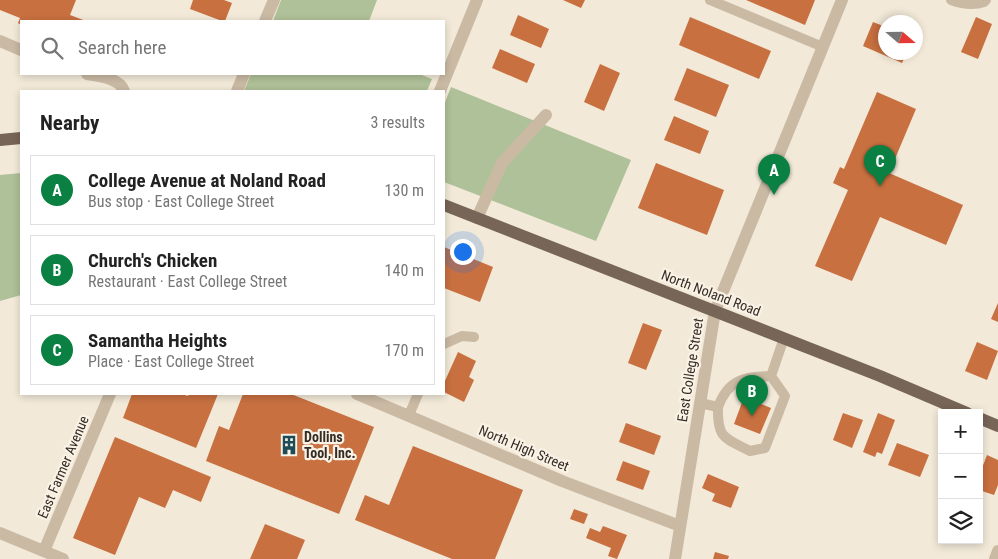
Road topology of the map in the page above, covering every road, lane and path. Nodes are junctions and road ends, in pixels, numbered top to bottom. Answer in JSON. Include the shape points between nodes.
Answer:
{"nodes":[{"id":1,"x":274,"y":0,"type":"edge"},
{"id":2,"x":477,"y":0,"type":"edge"},
{"id":3,"x":710,"y":0,"type":"edge"},
{"id":4,"x":842,"y":0,"type":"edge"},
{"id":5,"x":951,"y":0,"type":"edge"},
{"id":6,"x":986,"y":0,"type":"edge"},
{"id":7,"x":265,"y":20,"type":"edge"},
{"id":8,"x":0,"y":41,"type":"edge"},
{"id":9,"x":823,"y":47,"type":"junction"},
{"id":10,"x":20,"y":50,"type":"edge"},
{"id":11,"x":92,"y":75,"type":"edge"},
{"id":12,"x":244,"y":75,"type":"edge"},
{"id":13,"x":124,"y":90,"type":"edge"},
{"id":14,"x":237,"y":90,"type":"edge"},
{"id":15,"x":440,"y":90,"type":"edge"},
{"id":16,"x":546,"y":115,"type":"dead end"},
{"id":17,"x":20,"y":138,"type":"edge"},
{"id":18,"x":0,"y":140,"type":"edge"},
{"id":19,"x":445,"y":205,"type":"edge"},
{"id":20,"x":477,"y":218,"type":"junction"},
{"id":21,"x":715,"y":311,"type":"junction"},
{"id":22,"x":474,"y":337,"type":"dead end"},
{"id":23,"x":784,"y":338,"type":"junction"},
{"id":24,"x":445,"y":344,"type":"edge"},
{"id":25,"x":771,"y":376,"type":"junction"},
{"id":26,"x":110,"y":395,"type":"edge"},
{"id":27,"x":359,"y":395,"type":"edge"},
{"id":28,"x":418,"y":395,"type":"edge"},
{"id":29,"x":700,"y":403,"type":"junction"},
{"id":30,"x":718,"y":408,"type":"junction"},
{"id":31,"x":958,"y":409,"type":"edge"},
{"id":32,"x":409,"y":415,"type":"junction"},
{"id":33,"x":983,"y":420,"type":"edge"},
{"id":34,"x":998,"y":426,"type":"edge"},
{"id":35,"x":680,"y":526,"type":"junction"},
{"id":36,"x":0,"y":533,"type":"edge"},
{"id":37,"x":998,"y":551,"type":"edge"},
{"id":38,"x":42,"y":555,"type":"edge"},
{"id":39,"x":63,"y":559,"type":"edge"},
{"id":40,"x":676,"y":559,"type":"edge"},
{"id":41,"x":995,"y":559,"type":"edge"}],
"edges":[{"from":1,"to":7,"type":"street"},
{"from":2,"to":15,"type":"street"},
{"from":3,"to":9,"type":"lane"},
{"from":4,"to":9,"type":"street","name":"East College Street"},
{"from":5,"to":6,"type":"lane","via":[[972,4]]},
{"from":8,"to":10,"type":"street"},
{"from":9,"to":21,"type":"street","name":"East College Street"},
{"from":11,"to":13,"type":"street","via":[[114,80]]},
{"from":12,"to":14,"type":"street"},
{"from":16,"to":20,"type":"street","via":[[502,163]]},
{"from":17,"to":18,"type":"main road"},
{"from":19,"to":20,"type":"main road","name":"North Noland Road"},
{"from":20,"to":21,"type":"main road","name":"North Noland Road"},
{"from":21,"to":23,"type":"main road","name":"North Noland Road"},
{"from":21,"to":29,"type":"street","name":"East College Street"},
{"from":22,"to":24,"type":"lane","via":[[462,336]]},
{"from":23,"to":25,"type":"lane"},
{"from":23,"to":31,"type":"main road","name":"North Noland Road"},
{"from":25,"to":30,"type":"lane","via":[[752,376],[733,384],[723,395]]},
{"from":25,"to":30,"type":"lane","via":[[785,396],[765,448],[750,451],[723,436],[718,424]]},
{"from":26,"to":38,"type":"street","name":"East Farmer Avenue"},
{"from":27,"to":32,"type":"street","name":"North High Street"},
{"from":28,"to":32,"type":"lane"},
{"from":29,"to":30,"type":"lane"},
{"from":29,"to":35,"type":"street","name":"East College Street"},
{"from":32,"to":35,"type":"street","name":"North High Street","via":[[562,481]]},
{"from":33,"to":34,"type":"main road"},
{"from":35,"to":40,"type":"street","name":"East College Street"},
{"from":36,"to":38,"type":"street"},
{"from":37,"to":41,"type":"street"},
{"from":38,"to":39,"type":"street"}]}
